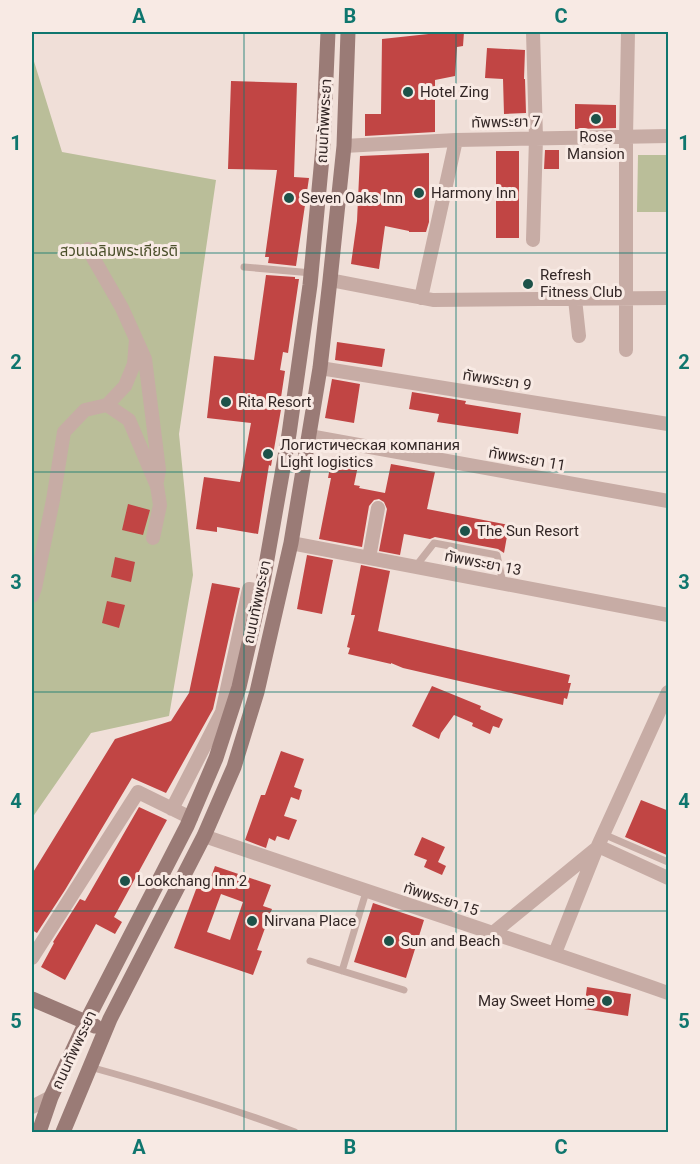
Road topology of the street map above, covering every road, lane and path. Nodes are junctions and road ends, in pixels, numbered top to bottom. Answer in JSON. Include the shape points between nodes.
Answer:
{"nodes":[{"id":1,"x":328,"y":32,"type":"edge"},
{"id":2,"x":348,"y":32,"type":"edge"},
{"id":3,"x":533,"y":32,"type":"edge"},
{"id":4,"x":628,"y":32,"type":"edge"},
{"id":5,"x":669,"y":136,"type":"edge"},
{"id":6,"x":626,"y":137,"type":"junction"},
{"id":7,"x":536,"y":138,"type":"junction"},
{"id":8,"x":456,"y":140,"type":"junction"},
{"id":9,"x":344,"y":146,"type":"junction"},
{"id":10,"x":533,"y":240,"type":"dead end"},
{"id":11,"x":88,"y":249,"type":"dead end"},
{"id":12,"x":244,"y":267,"type":"dead end"},
{"id":13,"x":312,"y":273,"type":"junction"},
{"id":14,"x":330,"y":280,"type":"junction"},
{"id":15,"x":625,"y":297,"type":"junction"},
{"id":16,"x":422,"y":298,"type":"junction"},
{"id":17,"x":669,"y":298,"type":"edge"},
{"id":18,"x":575,"y":299,"type":"junction"},
{"id":19,"x":579,"y":336,"type":"dead end"},
{"id":20,"x":136,"y":339,"type":"junction"},
{"id":21,"x":626,"y":350,"type":"dead end"},
{"id":22,"x":320,"y":368,"type":"junction"},
{"id":23,"x":107,"y":405,"type":"junction"},
{"id":24,"x":669,"y":424,"type":"edge"},
{"id":25,"x":309,"y":436,"type":"junction"},
{"id":26,"x":157,"y":486,"type":"junction"},
{"id":27,"x":669,"y":501,"type":"edge"},
{"id":28,"x":378,"y":508,"type":"dead end"},
{"id":29,"x":153,"y":538,"type":"dead end"},
{"id":30,"x":291,"y":543,"type":"junction"},
{"id":31,"x":369,"y":558,"type":"junction"},
{"id":32,"x":416,"y":566,"type":"junction"},
{"id":33,"x":503,"y":583,"type":"junction"},
{"id":34,"x":261,"y":591,"type":"junction"},
{"id":35,"x":32,"y":596,"type":"edge"},
{"id":36,"x":669,"y":615,"type":"edge"},
{"id":37,"x":669,"y":692,"type":"edge"},
{"id":38,"x":172,"y":809,"type":"junction"},
{"id":39,"x":191,"y":818,"type":"junction"},
{"id":40,"x":204,"y":836,"type":"junction"},
{"id":41,"x":600,"y":843,"type":"junction"},
{"id":42,"x":669,"y":862,"type":"edge"},
{"id":43,"x":669,"y":878,"type":"edge"},
{"id":44,"x":366,"y":892,"type":"junction"},
{"id":45,"x":493,"y":933,"type":"junction"},
{"id":46,"x":555,"y":953,"type":"junction"},
{"id":47,"x":32,"y":958,"type":"edge"},
{"id":48,"x":310,"y":961,"type":"dead end"},
{"id":49,"x":342,"y":971,"type":"junction"},
{"id":50,"x":404,"y":990,"type":"dead end"},
{"id":51,"x":669,"y":993,"type":"edge"},
{"id":52,"x":35,"y":1004,"type":"edge"},
{"id":53,"x":86,"y":1022,"type":"junction"},
{"id":54,"x":106,"y":1030,"type":"junction"},
{"id":55,"x":90,"y":1067,"type":"junction"},
{"id":56,"x":51,"y":1097,"type":"junction"},
{"id":57,"x":32,"y":1107,"type":"edge"},
{"id":58,"x":40,"y":1130,"type":"edge"},
{"id":59,"x":63,"y":1132,"type":"edge"},
{"id":60,"x":295,"y":1132,"type":"edge"}],
"edges":[{"from":1,"to":13,"type":"main road","name":"ถนนทัพพระยา"},
{"from":2,"to":9,"type":"main road","name":"ถนนทัพพระยา"},
{"from":3,"to":7,"type":"street"},
{"from":4,"to":6,"type":"street"},
{"from":5,"to":6,"type":"street","name":"ทัพพระยา 7"},
{"from":6,"to":7,"type":"street","name":"ทัพพระยา 7"},
{"from":6,"to":15,"type":"street"},
{"from":7,"to":8,"type":"street","name":"ทัพพระยา 7"},
{"from":7,"to":10,"type":"street"},
{"from":8,"to":9,"type":"street","name":"ทัพพระยา 7"},
{"from":8,"to":16,"type":"street"},
{"from":9,"to":14,"type":"main road","name":"ถนนทัพพระยา"},
{"from":11,"to":20,"type":"street"},
{"from":12,"to":13,"type":"lane"},
{"from":13,"to":34,"type":"main road","name":"ถนนทัพพระยา"},
{"from":14,"to":16,"type":"street"},
{"from":14,"to":22,"type":"main road","name":"ถนนทัพพระยา"},
{"from":15,"to":17,"type":"street"},
{"from":15,"to":18,"type":"street"},
{"from":15,"to":21,"type":"street"},
{"from":16,"to":18,"type":"street"},
{"from":18,"to":19,"type":"street"},
{"from":20,"to":23,"type":"street","via":[[134,364],[125,386]]},
{"from":20,"to":26,"type":"street","via":[[145,359],[159,470]]},
{"from":22,"to":24,"type":"street","name":"ทัพพระยา 9"},
{"from":22,"to":25,"type":"main road","name":"ถนนทัพพระยา"},
{"from":23,"to":26,"type":"street","via":[[129,420]]},
{"from":23,"to":35,"type":"street","via":[[85,410],[64,432]]},
{"from":25,"to":27,"type":"street","name":"ทัพพระยา 11"},
{"from":25,"to":30,"type":"main road","name":"ถนนทัพพระยา"},
{"from":26,"to":29,"type":"street","via":[[160,505]]},
{"from":28,"to":31,"type":"street"},
{"from":30,"to":31,"type":"street","name":"ทัพพระยา 13"},
{"from":30,"to":40,"type":"main road","name":"ถนนทัพพระยา","via":[[257,692],[234,766]]},
{"from":31,"to":32,"type":"street","name":"ทัพพระยา 13"},
{"from":32,"to":33,"type":"street","name":"ทัพพระยา 13"},
{"from":32,"to":33,"type":"lane","via":[[434,543],[497,555]]},
{"from":33,"to":36,"type":"street","name":"ทัพพระยา 13"},
{"from":34,"to":38,"type":"street","via":[[249,589],[222,712]]},
{"from":34,"to":39,"type":"main road","name":"ถนนทัพพระยา","via":[[239,687]]},
{"from":37,"to":41,"type":"street"},
{"from":38,"to":39,"type":"street"},
{"from":38,"to":47,"type":"street","via":[[138,792]]},
{"from":39,"to":53,"type":"main road","name":"ถนนทัพพระยา"},
{"from":40,"to":44,"type":"street","name":"ทัพพระยา 15"},
{"from":40,"to":54,"type":"main road","name":"ถนนทัพพระยา"},
{"from":41,"to":42,"type":"lane"},
{"from":41,"to":43,"type":"street"},
{"from":41,"to":45,"type":"street"},
{"from":41,"to":46,"type":"street"},
{"from":44,"to":45,"type":"street","name":"ทัพพระยา 15"},
{"from":44,"to":49,"type":"lane"},
{"from":45,"to":46,"type":"street","name":"ทัพพระยา 15"},
{"from":46,"to":51,"type":"street","name":"ทัพพระยา 15"},
{"from":48,"to":49,"type":"lane"},
{"from":49,"to":50,"type":"lane"},
{"from":52,"to":53,"type":"main road"},
{"from":53,"to":54,"type":"main road"},
{"from":53,"to":56,"type":"main road","name":"ถนนทัพพระยา"},
{"from":54,"to":55,"type":"main road","name":"ถนนทัพพระยา"},
{"from":55,"to":59,"type":"main road","name":"ถนนทัพพระยา"},
{"from":55,"to":60,"type":"lane"},
{"from":56,"to":57,"type":"street"},
{"from":56,"to":58,"type":"main road","name":"ถนนทัพพระยา"},
{"from":58,"to":59,"type":"main road","via":[[51,1126]]}]}
